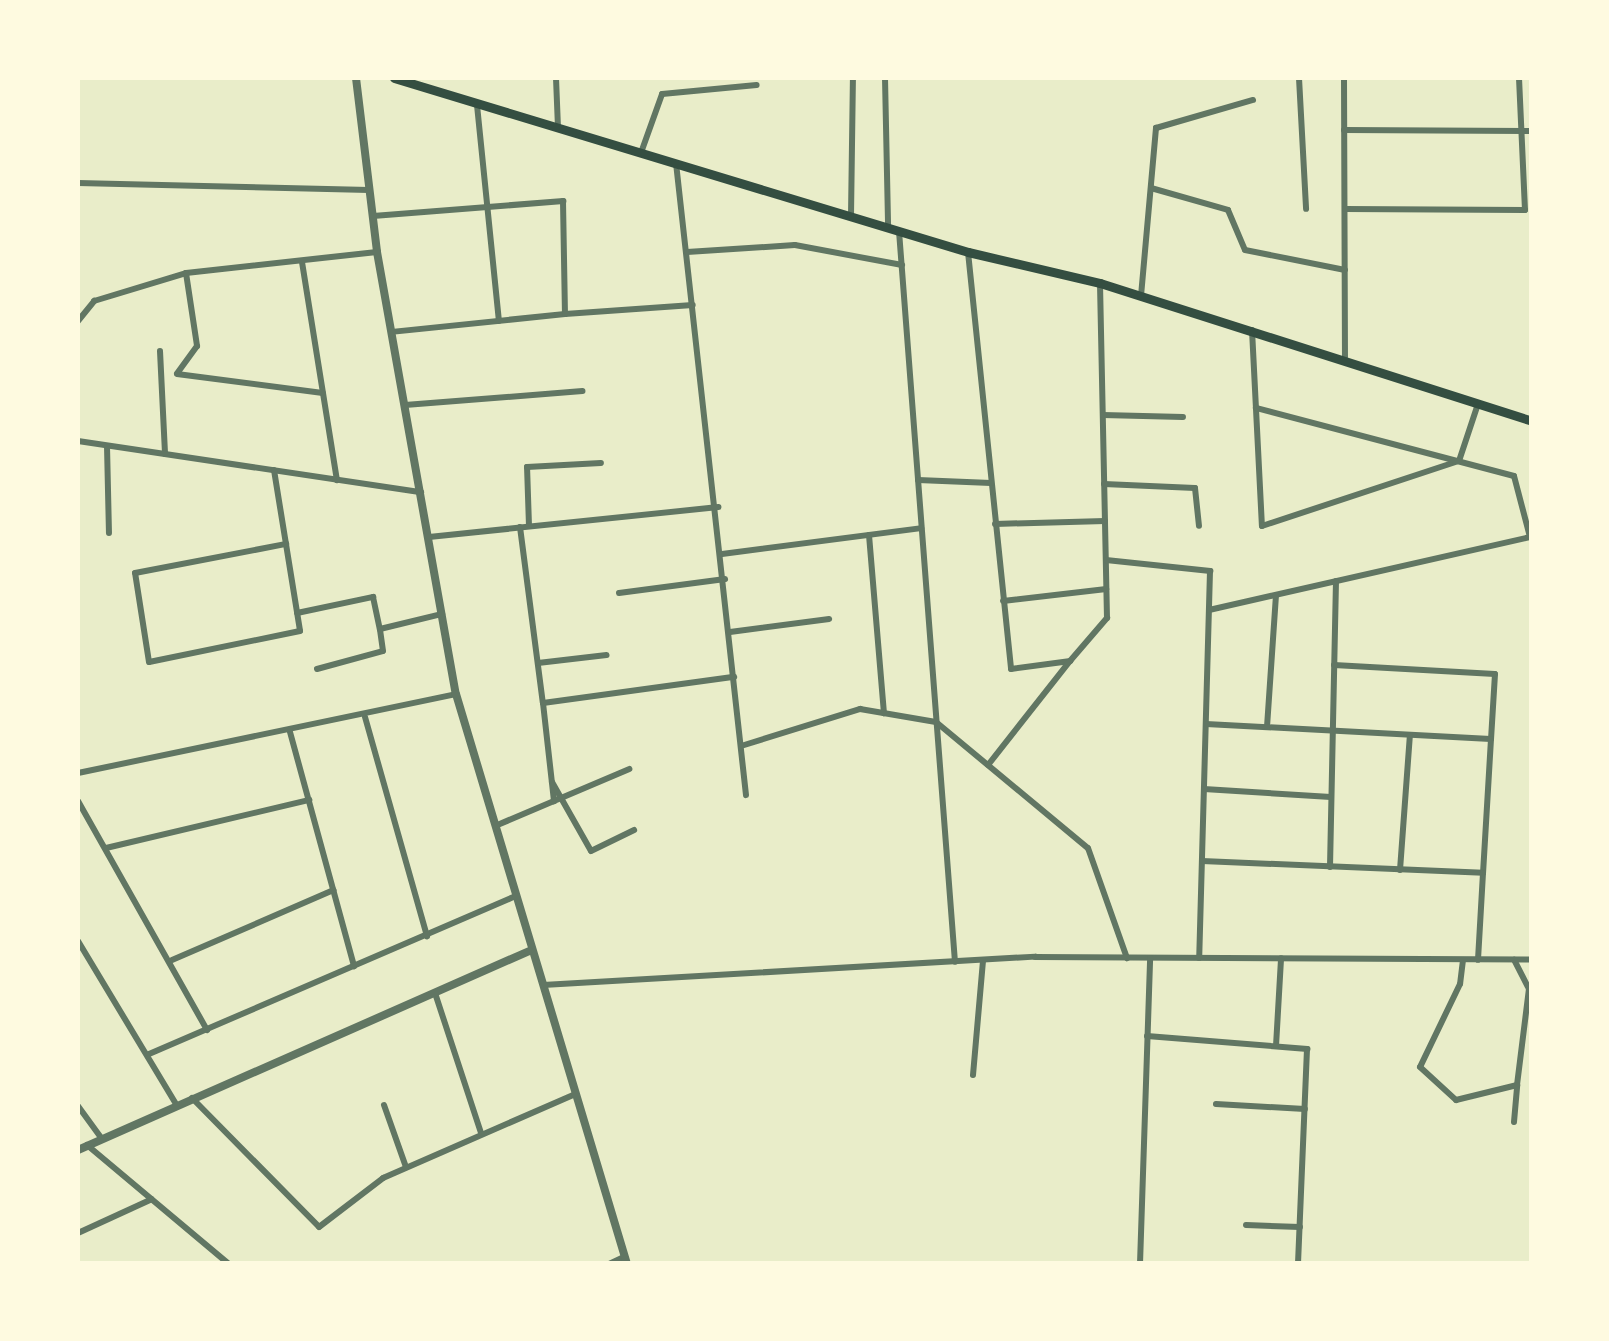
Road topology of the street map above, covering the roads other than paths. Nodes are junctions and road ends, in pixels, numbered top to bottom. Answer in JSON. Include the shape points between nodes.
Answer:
{"nodes":[{"id":1,"x":356,"y":78,"type":"edge"},
{"id":2,"x":394,"y":78,"type":"edge"},
{"id":3,"x":556,"y":78,"type":"edge"},
{"id":4,"x":853,"y":78,"type":"edge"},
{"id":5,"x":885,"y":78,"type":"edge"},
{"id":6,"x":1299,"y":78,"type":"edge"},
{"id":7,"x":1344,"y":78,"type":"edge"},
{"id":8,"x":1519,"y":78,"type":"edge"},
{"id":9,"x":757,"y":86,"type":"dead end"},
{"id":10,"x":1253,"y":100,"type":"dead end"},
{"id":11,"x":477,"y":104,"type":"junction"},
{"id":12,"x":558,"y":127,"type":"junction"},
{"id":13,"x":1344,"y":130,"type":"junction"},
{"id":14,"x":1520,"y":131,"type":"junction"},
{"id":15,"x":1532,"y":131,"type":"edge"},
{"id":16,"x":642,"y":150,"type":"junction"},
{"id":17,"x":676,"y":162,"type":"junction"},
{"id":18,"x":78,"y":183,"type":"edge"},
{"id":19,"x":1150,"y":188,"type":"junction"},
{"id":20,"x":369,"y":190,"type":"junction"},
{"id":21,"x":488,"y":207,"type":"junction"},
{"id":22,"x":1306,"y":209,"type":"dead end"},
{"id":23,"x":1344,"y":209,"type":"junction"},
{"id":24,"x":372,"y":216,"type":"junction"},
{"id":25,"x":852,"y":216,"type":"junction"},
{"id":26,"x":894,"y":230,"type":"junction"},
{"id":27,"x":377,"y":252,"type":"junction"},
{"id":28,"x":688,"y":252,"type":"junction"},
{"id":29,"x":968,"y":252,"type":"junction"},
{"id":30,"x":302,"y":262,"type":"junction"},
{"id":31,"x":902,"y":265,"type":"junction"},
{"id":32,"x":1344,"y":270,"type":"junction"},
{"id":33,"x":186,"y":273,"type":"junction"},
{"id":34,"x":1100,"y":283,"type":"junction"},
{"id":35,"x":1142,"y":296,"type":"junction"},
{"id":36,"x":694,"y":305,"type":"junction"},
{"id":37,"x":566,"y":314,"type":"junction"},
{"id":38,"x":78,"y":321,"type":"edge"},
{"id":39,"x":499,"y":321,"type":"junction"},
{"id":40,"x":1252,"y":329,"type":"junction"},
{"id":41,"x":392,"y":332,"type":"junction"},
{"id":42,"x":160,"y":351,"type":"dead end"},
{"id":43,"x":1345,"y":357,"type":"junction"},
{"id":44,"x":165,"y":370,"type":"junction"},
{"id":45,"x":178,"y":374,"type":"junction"},
{"id":46,"x":582,"y":391,"type":"dead end"},
{"id":47,"x":322,"y":393,"type":"junction"},
{"id":48,"x":1478,"y":404,"type":"junction"},
{"id":49,"x":405,"y":405,"type":"junction"},
{"id":50,"x":1256,"y":408,"type":"junction"},
{"id":51,"x":1103,"y":415,"type":"junction"},
{"id":52,"x":1183,"y":417,"type":"dead end"},
{"id":53,"x":1532,"y":421,"type":"edge"},
{"id":54,"x":78,"y":442,"type":"edge"},
{"id":55,"x":108,"y":446,"type":"junction"},
{"id":56,"x":165,"y":454,"type":"junction"},
{"id":57,"x":1459,"y":461,"type":"junction"},
{"id":58,"x":601,"y":463,"type":"dead end"},
{"id":59,"x":274,"y":470,"type":"junction"},
{"id":60,"x":337,"y":480,"type":"junction"},
{"id":61,"x":918,"y":480,"type":"junction"},
{"id":62,"x":991,"y":483,"type":"junction"},
{"id":63,"x":1104,"y":484,"type":"junction"},
{"id":64,"x":420,"y":492,"type":"junction"},
{"id":65,"x":718,"y":507,"type":"junction"},
{"id":66,"x":1105,"y":521,"type":"junction"},
{"id":67,"x":995,"y":524,"type":"junction"},
{"id":68,"x":1200,"y":526,"type":"dead end"},
{"id":69,"x":525,"y":527,"type":"junction"},
{"id":70,"x":921,"y":528,"type":"junction"},
{"id":71,"x":109,"y":533,"type":"dead end"},
{"id":72,"x":869,"y":535,"type":"junction"},
{"id":73,"x":429,"y":537,"type":"junction"},
{"id":74,"x":286,"y":544,"type":"junction"},
{"id":75,"x":722,"y":554,"type":"junction"},
{"id":76,"x":1106,"y":560,"type":"junction"},
{"id":77,"x":725,"y":579,"type":"junction"},
{"id":78,"x":1336,"y":581,"type":"junction"},
{"id":79,"x":1107,"y":588,"type":"junction"},
{"id":80,"x":619,"y":593,"type":"dead end"},
{"id":81,"x":1276,"y":595,"type":"junction"},
{"id":82,"x":1004,"y":602,"type":"junction"},
{"id":83,"x":1209,"y":610,"type":"junction"},
{"id":84,"x":297,"y":614,"type":"junction"},
{"id":85,"x":442,"y":614,"type":"junction"},
{"id":86,"x":828,"y":619,"type":"dead end"},
{"id":87,"x":380,"y":629,"type":"junction"},
{"id":88,"x":730,"y":632,"type":"junction"},
{"id":89,"x":607,"y":655,"type":"dead end"},
{"id":90,"x":1070,"y":662,"type":"junction"},
{"id":91,"x":538,"y":664,"type":"junction"},
{"id":92,"x":1334,"y":664,"type":"junction"},
{"id":93,"x":316,"y":668,"type":"dead end"},
{"id":94,"x":734,"y":676,"type":"junction"},
{"id":95,"x":456,"y":694,"type":"junction"},
{"id":96,"x":543,"y":703,"type":"junction"},
{"id":97,"x":884,"y":713,"type":"junction"},
{"id":98,"x":365,"y":717,"type":"junction"},
{"id":99,"x":936,"y":722,"type":"junction"},
{"id":100,"x":1206,"y":724,"type":"junction"},
{"id":101,"x":1266,"y":727,"type":"junction"},
{"id":102,"x":1332,"y":731,"type":"junction"},
{"id":103,"x":290,"y":732,"type":"junction"},
{"id":104,"x":1410,"y":735,"type":"junction"},
{"id":105,"x":1491,"y":739,"type":"junction"},
{"id":106,"x":741,"y":746,"type":"junction"},
{"id":107,"x":988,"y":765,"type":"junction"},
{"id":108,"x":629,"y":769,"type":"dead end"},
{"id":109,"x":78,"y":773,"type":"edge"},
{"id":110,"x":552,"y":782,"type":"junction"},
{"id":111,"x":1204,"y":789,"type":"junction"},
{"id":112,"x":746,"y":794,"type":"dead end"},
{"id":113,"x":563,"y":797,"type":"junction"},
{"id":114,"x":1331,"y":797,"type":"junction"},
{"id":115,"x":309,"y":800,"type":"junction"},
{"id":116,"x":78,"y":801,"type":"edge"},
{"id":117,"x":554,"y":801,"type":"junction"},
{"id":118,"x":494,"y":826,"type":"junction"},
{"id":119,"x":634,"y":830,"type":"dead end"},
{"id":120,"x":106,"y":848,"type":"junction"},
{"id":121,"x":1202,"y":861,"type":"junction"},
{"id":122,"x":1330,"y":867,"type":"junction"},
{"id":123,"x":1400,"y":870,"type":"junction"},
{"id":124,"x":1483,"y":874,"type":"junction"},
{"id":125,"x":334,"y":890,"type":"junction"},
{"id":126,"x":513,"y":897,"type":"junction"},
{"id":127,"x":427,"y":936,"type":"junction"},
{"id":128,"x":78,"y":941,"type":"edge"},
{"id":129,"x":528,"y":951,"type":"junction"},
{"id":130,"x":1127,"y":958,"type":"junction"},
{"id":131,"x":1150,"y":958,"type":"junction"},
{"id":132,"x":1200,"y":958,"type":"junction"},
{"id":133,"x":1280,"y":958,"type":"junction"},
{"id":134,"x":172,"y":960,"type":"junction"},
{"id":135,"x":983,"y":960,"type":"junction"},
{"id":136,"x":1463,"y":960,"type":"junction"},
{"id":137,"x":1478,"y":960,"type":"junction"},
{"id":138,"x":1514,"y":960,"type":"junction"},
{"id":139,"x":1532,"y":960,"type":"edge"},
{"id":140,"x":955,"y":962,"type":"junction"},
{"id":141,"x":354,"y":966,"type":"junction"},
{"id":142,"x":542,"y":985,"type":"junction"},
{"id":143,"x":434,"y":994,"type":"junction"},
{"id":144,"x":207,"y":1030,"type":"junction"},
{"id":145,"x":1147,"y":1036,"type":"junction"},
{"id":146,"x":1276,"y":1046,"type":"junction"},
{"id":147,"x":149,"y":1054,"type":"junction"},
{"id":148,"x":973,"y":1074,"type":"dead end"},
{"id":149,"x":1517,"y":1085,"type":"junction"},
{"id":150,"x":576,"y":1094,"type":"junction"},
{"id":151,"x":192,"y":1097,"type":"junction"},
{"id":152,"x":1216,"y":1104,"type":"dead end"},
{"id":153,"x":78,"y":1106,"type":"edge"},
{"id":154,"x":177,"y":1106,"type":"junction"},
{"id":155,"x":384,"y":1106,"type":"dead end"},
{"id":156,"x":1304,"y":1109,"type":"junction"},
{"id":157,"x":1514,"y":1122,"type":"dead end"},
{"id":158,"x":480,"y":1133,"type":"junction"},
{"id":159,"x":101,"y":1138,"type":"junction"},
{"id":160,"x":87,"y":1145,"type":"junction"},
{"id":161,"x":78,"y":1150,"type":"edge"},
{"id":162,"x":406,"y":1167,"type":"junction"},
{"id":163,"x":152,"y":1199,"type":"junction"},
{"id":164,"x":1246,"y":1225,"type":"dead end"},
{"id":165,"x":1300,"y":1227,"type":"junction"},
{"id":166,"x":78,"y":1233,"type":"edge"},
{"id":167,"x":625,"y":1260,"type":"edge"},
{"id":168,"x":230,"y":1264,"type":"edge"},
{"id":169,"x":608,"y":1264,"type":"edge"},
{"id":170,"x":1140,"y":1264,"type":"edge"},
{"id":171,"x":1298,"y":1264,"type":"edge"}],
"edges":[{"from":1,"to":20,"type":"street"},
{"from":2,"to":11,"type":"main road"},
{"from":3,"to":12,"type":"street"},
{"from":4,"to":25,"type":"street"},
{"from":5,"to":26,"type":"street"},
{"from":6,"to":22,"type":"street"},
{"from":7,"to":13,"type":"street"},
{"from":8,"to":14,"type":"street"},
{"from":9,"to":16,"type":"street","via":[[662,94]]},
{"from":10,"to":19,"type":"street","via":[[1156,128]]},
{"from":11,"to":12,"type":"main road"},
{"from":11,"to":21,"type":"street"},
{"from":12,"to":16,"type":"main road"},
{"from":13,"to":14,"type":"street"},
{"from":13,"to":23,"type":"street"},
{"from":14,"to":15,"type":"street"},
{"from":14,"to":23,"type":"street","via":[[1525,210]]},
{"from":16,"to":17,"type":"main road"},
{"from":17,"to":25,"type":"main road"},
{"from":17,"to":28,"type":"street"},
{"from":18,"to":20,"type":"street"},
{"from":19,"to":32,"type":"street","via":[[1228,210],[1244,250]]},
{"from":19,"to":35,"type":"street"},
{"from":20,"to":24,"type":"street"},
{"from":21,"to":24,"type":"street"},
{"from":21,"to":37,"type":"street","via":[[563,201]]},
{"from":21,"to":39,"type":"street"},
{"from":23,"to":32,"type":"street"},
{"from":24,"to":27,"type":"street"},
{"from":25,"to":26,"type":"main road"},
{"from":26,"to":29,"type":"main road"},
{"from":26,"to":31,"type":"street"},
{"from":27,"to":30,"type":"street"},
{"from":27,"to":41,"type":"street"},
{"from":28,"to":31,"type":"street","via":[[796,245]]},
{"from":28,"to":36,"type":"street"},
{"from":29,"to":34,"type":"main road"},
{"from":29,"to":62,"type":"street"},
{"from":30,"to":33,"type":"street"},
{"from":30,"to":47,"type":"street"},
{"from":31,"to":61,"type":"street"},
{"from":32,"to":43,"type":"street"},
{"from":33,"to":38,"type":"street","via":[[94,301]]},
{"from":33,"to":45,"type":"street","via":[[197,346]]},
{"from":34,"to":35,"type":"main road"},
{"from":34,"to":51,"type":"street"},
{"from":35,"to":40,"type":"main road"},
{"from":36,"to":37,"type":"street"},
{"from":36,"to":65,"type":"street"},
{"from":37,"to":39,"type":"street"},
{"from":39,"to":41,"type":"street"},
{"from":40,"to":43,"type":"main road"},
{"from":40,"to":50,"type":"street"},
{"from":41,"to":49,"type":"street"},
{"from":42,"to":44,"type":"street"},
{"from":43,"to":48,"type":"main road"},
{"from":44,"to":45,"type":"street"},
{"from":44,"to":56,"type":"street"},
{"from":45,"to":47,"type":"street"},
{"from":46,"to":49,"type":"street"},
{"from":47,"to":60,"type":"street"},
{"from":48,"to":53,"type":"main road"},
{"from":48,"to":57,"type":"street"},
{"from":49,"to":64,"type":"street"},
{"from":50,"to":57,"type":"street"},
{"from":50,"to":57,"type":"street","via":[[1262,526]]},
{"from":51,"to":52,"type":"street"},
{"from":51,"to":63,"type":"street"},
{"from":54,"to":55,"type":"street"},
{"from":55,"to":56,"type":"street"},
{"from":55,"to":71,"type":"street"},
{"from":56,"to":59,"type":"street"},
{"from":57,"to":78,"type":"street","via":[[1514,476],[1530,537]]},
{"from":58,"to":69,"type":"street","via":[[527,467]]},
{"from":59,"to":60,"type":"street"},
{"from":59,"to":74,"type":"street"},
{"from":60,"to":64,"type":"street"},
{"from":61,"to":62,"type":"street"},
{"from":61,"to":70,"type":"street"},
{"from":62,"to":67,"type":"street"},
{"from":63,"to":66,"type":"street"},
{"from":63,"to":68,"type":"street","via":[[1196,488]]},
{"from":64,"to":73,"type":"street"},
{"from":65,"to":69,"type":"street"},
{"from":65,"to":75,"type":"street"},
{"from":66,"to":67,"type":"street"},
{"from":66,"to":76,"type":"street"},
{"from":67,"to":82,"type":"street"},
{"from":69,"to":73,"type":"street"},
{"from":69,"to":91,"type":"street"},
{"from":70,"to":72,"type":"street"},
{"from":70,"to":99,"type":"street"},
{"from":72,"to":75,"type":"street"},
{"from":72,"to":97,"type":"street"},
{"from":73,"to":85,"type":"street"},
{"from":74,"to":84,"type":"street"},
{"from":74,"to":84,"type":"street","via":[[135,573],[149,662],[300,631]]},
{"from":75,"to":77,"type":"street"},
{"from":76,"to":79,"type":"street"},
{"from":76,"to":83,"type":"street","via":[[1210,571]]},
{"from":77,"to":80,"type":"street"},
{"from":77,"to":88,"type":"street"},
{"from":78,"to":81,"type":"street"},
{"from":78,"to":92,"type":"street"},
{"from":79,"to":82,"type":"street"},
{"from":79,"to":90,"type":"street","via":[[1107,618]]},
{"from":81,"to":83,"type":"street"},
{"from":81,"to":101,"type":"street"},
{"from":82,"to":90,"type":"street","via":[[1010,670]]},
{"from":83,"to":100,"type":"street"},
{"from":84,"to":87,"type":"street","via":[[373,598]]},
{"from":85,"to":87,"type":"street"},
{"from":85,"to":95,"type":"street"},
{"from":86,"to":88,"type":"street"},
{"from":87,"to":93,"type":"street","via":[[383,651]]},
{"from":88,"to":94,"type":"street"},
{"from":89,"to":91,"type":"street"},
{"from":90,"to":107,"type":"street"},
{"from":91,"to":96,"type":"street"},
{"from":92,"to":102,"type":"street"},
{"from":92,"to":105,"type":"street","via":[[1495,674]]},
{"from":94,"to":96,"type":"street"},
{"from":94,"to":106,"type":"street"},
{"from":95,"to":98,"type":"street"},
{"from":95,"to":118,"type":"street"},
{"from":96,"to":110,"type":"street"},
{"from":97,"to":99,"type":"street"},
{"from":97,"to":106,"type":"street","via":[[860,709]]},
{"from":98,"to":103,"type":"street"},
{"from":98,"to":127,"type":"street"},
{"from":99,"to":107,"type":"street"},
{"from":99,"to":140,"type":"street"},
{"from":100,"to":101,"type":"street"},
{"from":100,"to":111,"type":"street"},
{"from":101,"to":102,"type":"street"},
{"from":102,"to":104,"type":"street"},
{"from":102,"to":114,"type":"street"},
{"from":103,"to":109,"type":"street"},
{"from":103,"to":115,"type":"street"},
{"from":104,"to":105,"type":"street"},
{"from":104,"to":123,"type":"street"},
{"from":105,"to":124,"type":"street"},
{"from":106,"to":112,"type":"street"},
{"from":107,"to":130,"type":"street","via":[[1088,848]]},
{"from":108,"to":113,"type":"street"},
{"from":110,"to":113,"type":"street"},
{"from":110,"to":117,"type":"street"},
{"from":111,"to":114,"type":"street"},
{"from":111,"to":121,"type":"street"},
{"from":113,"to":117,"type":"street"},
{"from":113,"to":119,"type":"street","via":[[591,851]]},
{"from":114,"to":122,"type":"street"},
{"from":115,"to":120,"type":"street"},
{"from":115,"to":125,"type":"street"},
{"from":116,"to":120,"type":"street"},
{"from":117,"to":118,"type":"street"},
{"from":118,"to":126,"type":"street"},
{"from":120,"to":134,"type":"street"},
{"from":121,"to":122,"type":"street"},
{"from":121,"to":132,"type":"street"},
{"from":122,"to":123,"type":"street"},
{"from":123,"to":124,"type":"street"},
{"from":124,"to":137,"type":"street"},
{"from":125,"to":134,"type":"street"},
{"from":125,"to":141,"type":"street"},
{"from":126,"to":127,"type":"street"},
{"from":126,"to":129,"type":"street"},
{"from":127,"to":141,"type":"street"},
{"from":128,"to":147,"type":"street"},
{"from":129,"to":142,"type":"street"},
{"from":129,"to":143,"type":"street"},
{"from":130,"to":131,"type":"street"},
{"from":130,"to":135,"type":"street"},
{"from":131,"to":132,"type":"street"},
{"from":131,"to":145,"type":"street"},
{"from":132,"to":133,"type":"street"},
{"from":133,"to":136,"type":"street"},
{"from":133,"to":146,"type":"street"},
{"from":134,"to":144,"type":"street"},
{"from":135,"to":140,"type":"street"},
{"from":135,"to":148,"type":"street"},
{"from":136,"to":137,"type":"street"},
{"from":136,"to":149,"type":"street","via":[[1460,984],[1420,1067],[1456,1100]]},
{"from":137,"to":138,"type":"street"},
{"from":138,"to":139,"type":"street"},
{"from":138,"to":149,"type":"street","via":[[1529,989]]},
{"from":140,"to":142,"type":"street"},
{"from":141,"to":144,"type":"street"},
{"from":142,"to":150,"type":"street"},
{"from":143,"to":151,"type":"street"},
{"from":143,"to":158,"type":"street"},
{"from":144,"to":147,"type":"street"},
{"from":145,"to":146,"type":"street"},
{"from":145,"to":170,"type":"street"},
{"from":146,"to":156,"type":"street","via":[[1307,1049]]},
{"from":147,"to":154,"type":"street"},
{"from":149,"to":157,"type":"street"},
{"from":150,"to":158,"type":"street"},
{"from":150,"to":167,"type":"street"},
{"from":151,"to":154,"type":"street"},
{"from":151,"to":162,"type":"street","via":[[319,1227]]},
{"from":152,"to":156,"type":"street"},
{"from":153,"to":159,"type":"street"},
{"from":154,"to":159,"type":"street"},
{"from":155,"to":162,"type":"street"},
{"from":156,"to":165,"type":"street"},
{"from":158,"to":162,"type":"street"},
{"from":159,"to":160,"type":"street"},
{"from":160,"to":161,"type":"street"},
{"from":160,"to":163,"type":"street"},
{"from":163,"to":166,"type":"street"},
{"from":163,"to":168,"type":"street"},
{"from":164,"to":165,"type":"street"},
{"from":165,"to":171,"type":"street"},
{"from":167,"to":169,"type":"street"}]}
